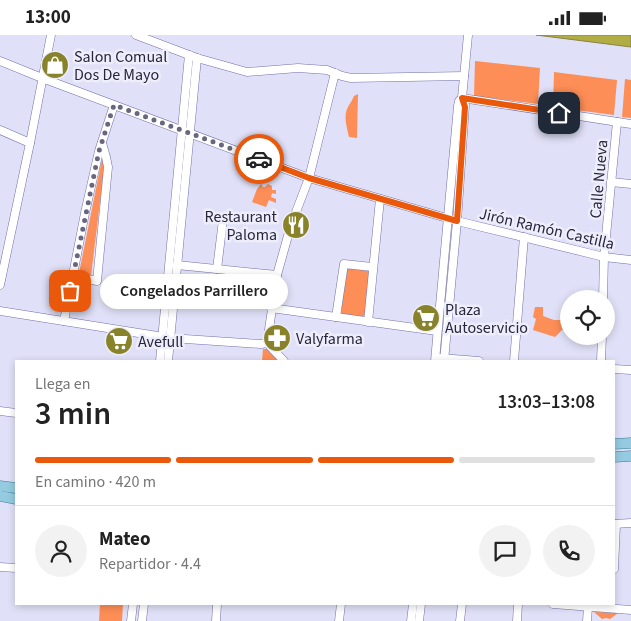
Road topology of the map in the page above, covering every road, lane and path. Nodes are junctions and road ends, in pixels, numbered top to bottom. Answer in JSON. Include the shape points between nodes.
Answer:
{"nodes":[{"id":1,"x":51,"y":35,"type":"edge"},
{"id":2,"x":136,"y":35,"type":"edge"},
{"id":3,"x":468,"y":35,"type":"edge"},
{"id":4,"x":193,"y":57,"type":"junction"},
{"id":5,"x":0,"y":61,"type":"edge"},
{"id":6,"x":335,"y":73,"type":"junction"},
{"id":7,"x":464,"y":75,"type":"junction"},
{"id":8,"x":42,"y":78,"type":"junction"},
{"id":9,"x":462,"y":98,"type":"junction"},
{"id":10,"x":114,"y":105,"type":"junction"},
{"id":11,"x":617,"y":122,"type":"junction"},
{"id":12,"x":631,"y":124,"type":"edge"},
{"id":13,"x":0,"y":130,"type":"edge"},
{"id":14,"x":186,"y":132,"type":"junction"},
{"id":15,"x":30,"y":143,"type":"junction"},
{"id":16,"x":102,"y":143,"type":"junction"},
{"id":17,"x":309,"y":178,"type":"junction"},
{"id":18,"x":611,"y":182,"type":"junction"},
{"id":19,"x":631,"y":184,"type":"edge"},
{"id":20,"x":380,"y":199,"type":"junction"},
{"id":21,"x":448,"y":218,"type":"junction"},
{"id":22,"x":223,"y":220,"type":"dead end"},
{"id":23,"x":457,"y":221,"type":"junction"},
{"id":24,"x":0,"y":237,"type":"edge"},
{"id":25,"x":524,"y":237,"type":"junction"},
{"id":26,"x":9,"y":239,"type":"junction"},
{"id":27,"x":604,"y":257,"type":"junction"},
{"id":28,"x":631,"y":260,"type":"edge"},
{"id":29,"x":177,"y":265,"type":"junction"},
{"id":30,"x":372,"y":267,"type":"junction"},
{"id":31,"x":217,"y":269,"type":"junction"},
{"id":32,"x":277,"y":275,"type":"junction"},
{"id":33,"x":73,"y":276,"type":"junction"},
{"id":34,"x":0,"y":285,"type":"edge"},
{"id":35,"x":603,"y":290,"type":"edge"},
{"id":36,"x":271,"y":308,"type":"junction"},
{"id":37,"x":0,"y":311,"type":"edge"},
{"id":38,"x":336,"y":317,"type":"junction"},
{"id":39,"x":64,"y":321,"type":"junction"},
{"id":40,"x":368,"y":322,"type":"junction"},
{"id":41,"x":437,"y":331,"type":"junction"},
{"id":42,"x":166,"y":337,"type":"junction"},
{"id":43,"x":267,"y":343,"type":"junction"},
{"id":44,"x":602,"y":345,"type":"edge"},
{"id":45,"x":160,"y":360,"type":"edge"},
{"id":46,"x":168,"y":360,"type":"edge"},
{"id":47,"x":283,"y":360,"type":"edge"},
{"id":48,"x":440,"y":360,"type":"edge"},
{"id":49,"x":514,"y":360,"type":"edge"},
{"id":50,"x":601,"y":360,"type":"edge"},
{"id":51,"x":615,"y":369,"type":"edge"},
{"id":52,"x":631,"y":370,"type":"edge"},
{"id":53,"x":0,"y":411,"type":"edge"},
{"id":54,"x":15,"y":413,"type":"edge"},
{"id":55,"x":631,"y":443,"type":"edge"},
{"id":56,"x":615,"y":444,"type":"edge"},
{"id":57,"x":631,"y":456,"type":"edge"},
{"id":58,"x":615,"y":457,"type":"edge"},
{"id":59,"x":0,"y":486,"type":"edge"},
{"id":60,"x":15,"y":488,"type":"edge"},
{"id":61,"x":0,"y":496,"type":"edge"},
{"id":62,"x":15,"y":499,"type":"edge"},
{"id":63,"x":631,"y":523,"type":"edge"},
{"id":64,"x":615,"y":524,"type":"edge"},
{"id":65,"x":0,"y":567,"type":"edge"},
{"id":66,"x":15,"y":568,"type":"edge"},
{"id":67,"x":133,"y":605,"type":"edge"},
{"id":68,"x":144,"y":605,"type":"edge"},
{"id":69,"x":217,"y":605,"type":"edge"},
{"id":70,"x":341,"y":605,"type":"edge"},
{"id":71,"x":413,"y":605,"type":"edge"},
{"id":72,"x":421,"y":605,"type":"edge"},
{"id":73,"x":462,"y":605,"type":"edge"},
{"id":74,"x":518,"y":605,"type":"edge"},
{"id":75,"x":565,"y":605,"type":"edge"},
{"id":76,"x":612,"y":606,"type":"edge"},
{"id":77,"x":588,"y":607,"type":"junction"},
{"id":78,"x":631,"y":610,"type":"edge"},
{"id":79,"x":131,"y":621,"type":"edge"},
{"id":80,"x":142,"y":621,"type":"edge"},
{"id":81,"x":216,"y":621,"type":"edge"},
{"id":82,"x":339,"y":621,"type":"edge"},
{"id":83,"x":411,"y":621,"type":"edge"},
{"id":84,"x":419,"y":621,"type":"edge"},
{"id":85,"x":460,"y":621,"type":"edge"},
{"id":86,"x":517,"y":621,"type":"edge"},
{"id":87,"x":587,"y":621,"type":"edge"}],
"edges":[{"from":1,"to":8,"type":"street"},
{"from":2,"to":4,"type":"street"},
{"from":3,"to":7,"type":"street"},
{"from":4,"to":6,"type":"street","via":[[247,72],[298,68]]},
{"from":4,"to":14,"type":"street"},
{"from":5,"to":8,"type":"street","name":"Jirón Ramón Castilla"},
{"from":6,"to":7,"type":"street","via":[[351,78]]},
{"from":6,"to":17,"type":"street"},
{"from":7,"to":9,"type":"street"},
{"from":8,"to":10,"type":"street","name":"Jirón Ramón Castilla"},
{"from":8,"to":15,"type":"street"},
{"from":9,"to":11,"type":"street"},
{"from":9,"to":21,"type":"street","via":[[458,106]]},
{"from":9,"to":23,"type":"street","via":[[465,107]]},
{"from":10,"to":14,"type":"street","name":"Jirón Ramón Castilla"},
{"from":10,"to":16,"type":"street"},
{"from":11,"to":12,"type":"street"},
{"from":11,"to":18,"type":"street","name":"Calle Nueva"},
{"from":13,"to":15,"type":"street"},
{"from":14,"to":17,"type":"street","name":"Jirón Ramón Castilla"},
{"from":14,"to":29,"type":"street"},
{"from":14,"to":42,"type":"street"},
{"from":15,"to":26,"type":"street"},
{"from":16,"to":33,"type":"street"},
{"from":16,"to":33,"type":"street","via":[[108,167],[97,281]]},
{"from":17,"to":20,"type":"street","name":"Jirón Ramón Castilla"},
{"from":17,"to":32,"type":"street"},
{"from":18,"to":19,"type":"street"},
{"from":18,"to":27,"type":"street","name":"Calle Nueva"},
{"from":20,"to":21,"type":"street","name":"Jirón Ramón Castilla"},
{"from":20,"to":30,"type":"street"},
{"from":21,"to":23,"type":"street","name":"Jirón Ramón Castilla"},
{"from":21,"to":41,"type":"street"},
{"from":22,"to":31,"type":"street"},
{"from":23,"to":25,"type":"street","name":"Jirón Ramón Castilla"},
{"from":23,"to":48,"type":"street"},
{"from":24,"to":26,"type":"street"},
{"from":25,"to":27,"type":"street","name":"Jirón Ramón Castilla"},
{"from":25,"to":49,"type":"street"},
{"from":26,"to":34,"type":"street"},
{"from":27,"to":28,"type":"street","name":"Jirón Ramón Castilla"},
{"from":27,"to":35,"type":"street","name":"Calle Nueva"},
{"from":29,"to":31,"type":"street"},
{"from":29,"to":42,"type":"street"},
{"from":30,"to":38,"type":"street","via":[[344,264]]},
{"from":30,"to":40,"type":"street"},
{"from":31,"to":32,"type":"street"},
{"from":32,"to":36,"type":"street"},
{"from":33,"to":39,"type":"street"},
{"from":36,"to":38,"type":"street"},
{"from":36,"to":43,"type":"street"},
{"from":37,"to":39,"type":"street"},
{"from":38,"to":40,"type":"street"},
{"from":39,"to":42,"type":"street"},
{"from":40,"to":41,"type":"street"},
{"from":41,"to":48,"type":"street"},
{"from":42,"to":43,"type":"street"},
{"from":42,"to":45,"type":"street"},
{"from":42,"to":46,"type":"street"},
{"from":43,"to":47,"type":"street"},
{"from":44,"to":50,"type":"street"},
{"from":51,"to":52,"type":"street"},
{"from":53,"to":54,"type":"street"},
{"from":55,"to":56,"type":"main road"},
{"from":57,"to":58,"type":"main road"},
{"from":59,"to":60,"type":"main road"},
{"from":61,"to":62,"type":"main road"},
{"from":63,"to":64,"type":"street"},
{"from":65,"to":66,"type":"street"},
{"from":67,"to":79,"type":"street"},
{"from":68,"to":80,"type":"street"},
{"from":69,"to":81,"type":"street"},
{"from":70,"to":82,"type":"street"},
{"from":71,"to":83,"type":"street"},
{"from":72,"to":84,"type":"street"},
{"from":73,"to":85,"type":"street"},
{"from":74,"to":86,"type":"street"},
{"from":75,"to":77,"type":"street"},
{"from":76,"to":77,"type":"street"},
{"from":76,"to":78,"type":"street"},
{"from":77,"to":87,"type":"street"}]}
